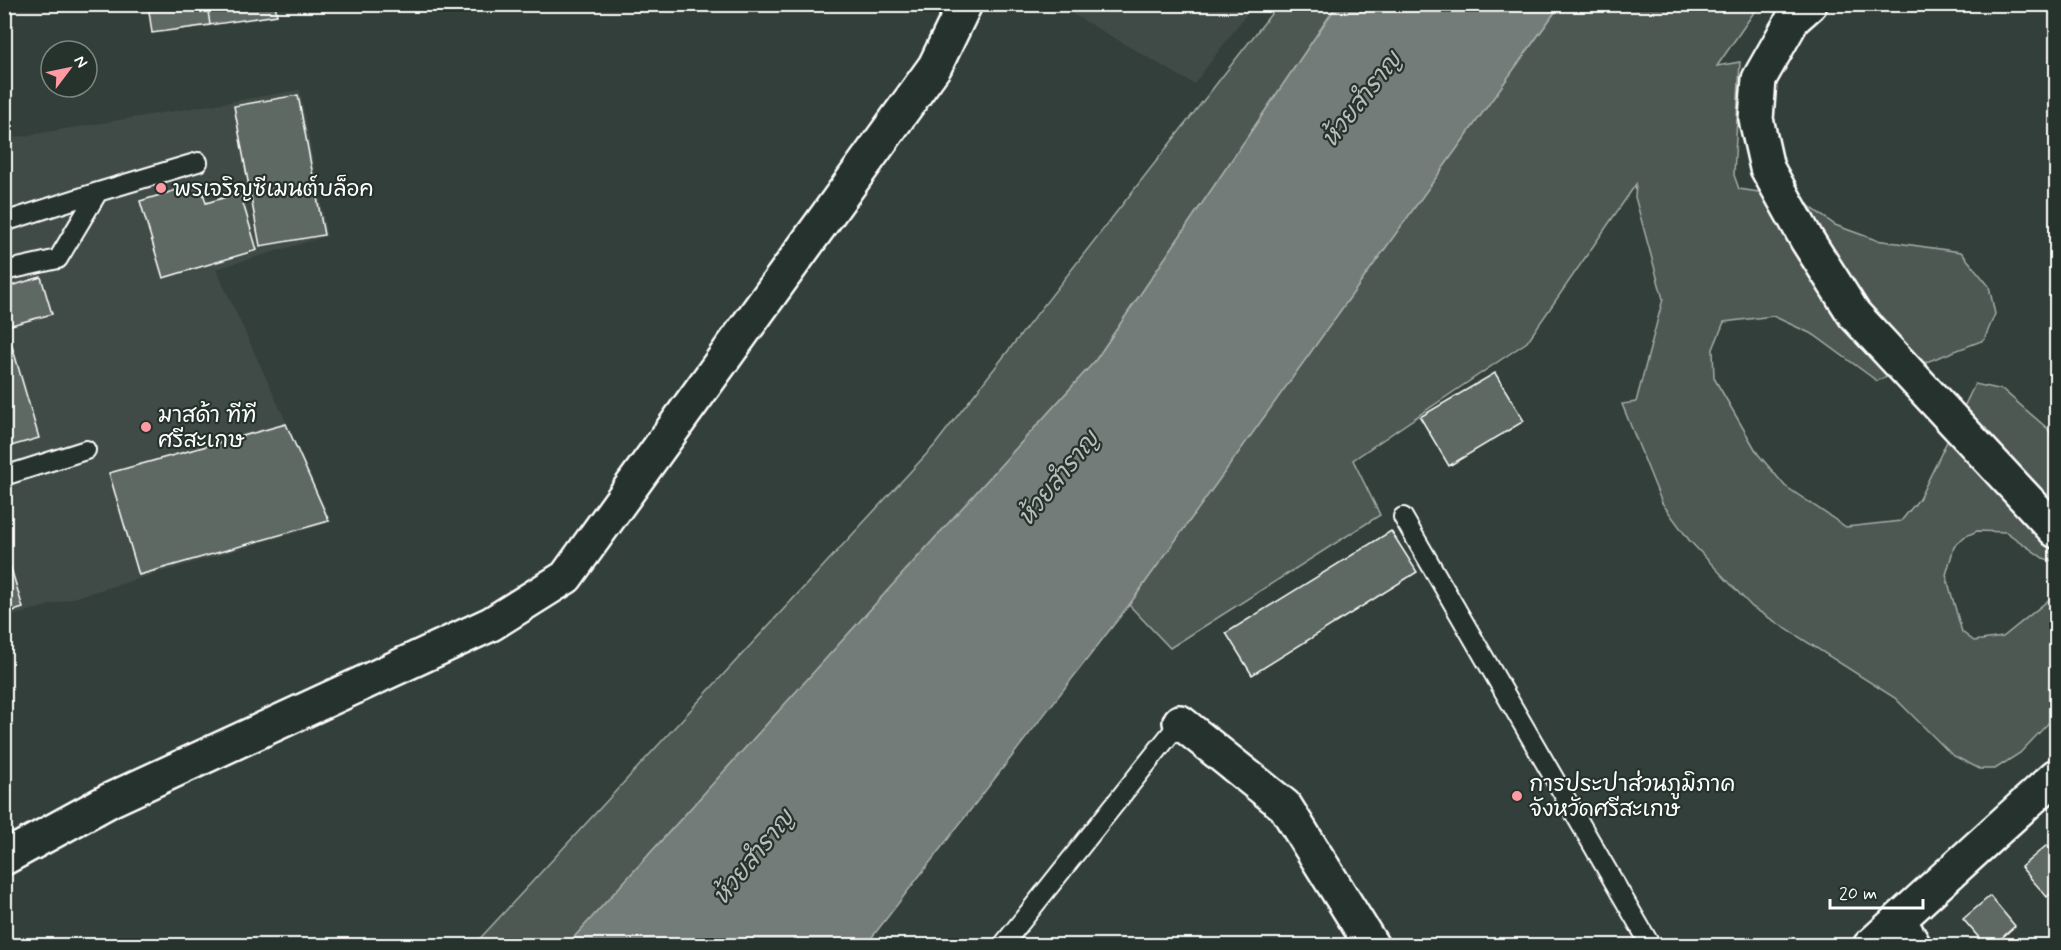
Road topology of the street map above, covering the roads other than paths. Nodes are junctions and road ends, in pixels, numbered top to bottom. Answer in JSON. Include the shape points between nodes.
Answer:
{"nodes":[{"id":1,"x":965,"y":4,"type":"edge"},
{"id":2,"x":1810,"y":4,"type":"edge"},
{"id":3,"x":198,"y":162,"type":"dead end"},
{"id":4,"x":98,"y":192,"type":"junction"},
{"id":5,"x":4,"y":222,"type":"edge"},
{"id":6,"x":4,"y":271,"type":"edge"},
{"id":7,"x":86,"y":450,"type":"dead end"},
{"id":8,"x":4,"y":476,"type":"edge"},
{"id":9,"x":1403,"y":517,"type":"dead end"},
{"id":10,"x":2056,"y":531,"type":"edge"},
{"id":11,"x":1180,"y":722,"type":"joint"},
{"id":12,"x":2056,"y":776,"type":"edge"},
{"id":13,"x":4,"y":858,"type":"edge"},
{"id":14,"x":1907,"y":933,"type":"edge"},
{"id":15,"x":1002,"y":945,"type":"edge"},
{"id":16,"x":1372,"y":945,"type":"edge"},
{"id":17,"x":1651,"y":945,"type":"edge"},
{"id":18,"x":1870,"y":945,"type":"edge"}],
"edges":[{"from":1,"to":13,"type":"street","via":[[935,66],[566,577],[491,624],[110,800]]},
{"from":2,"to":10,"type":"street","via":[[1793,20],[1759,79],[1756,119],[1767,168],[1854,314]]},
{"from":3,"to":4,"type":"lane"},
{"from":4,"to":5,"type":"lane"},
{"from":4,"to":6,"type":"lane","via":[[58,259]]},
{"from":7,"to":8,"type":"lane"},
{"from":9,"to":17,"type":"lane"},
{"from":11,"to":15,"type":"lane"},
{"from":11,"to":16,"type":"street","via":[[1285,806]]},
{"from":12,"to":14,"type":"street"},
{"from":14,"to":18,"type":"street"}]}
